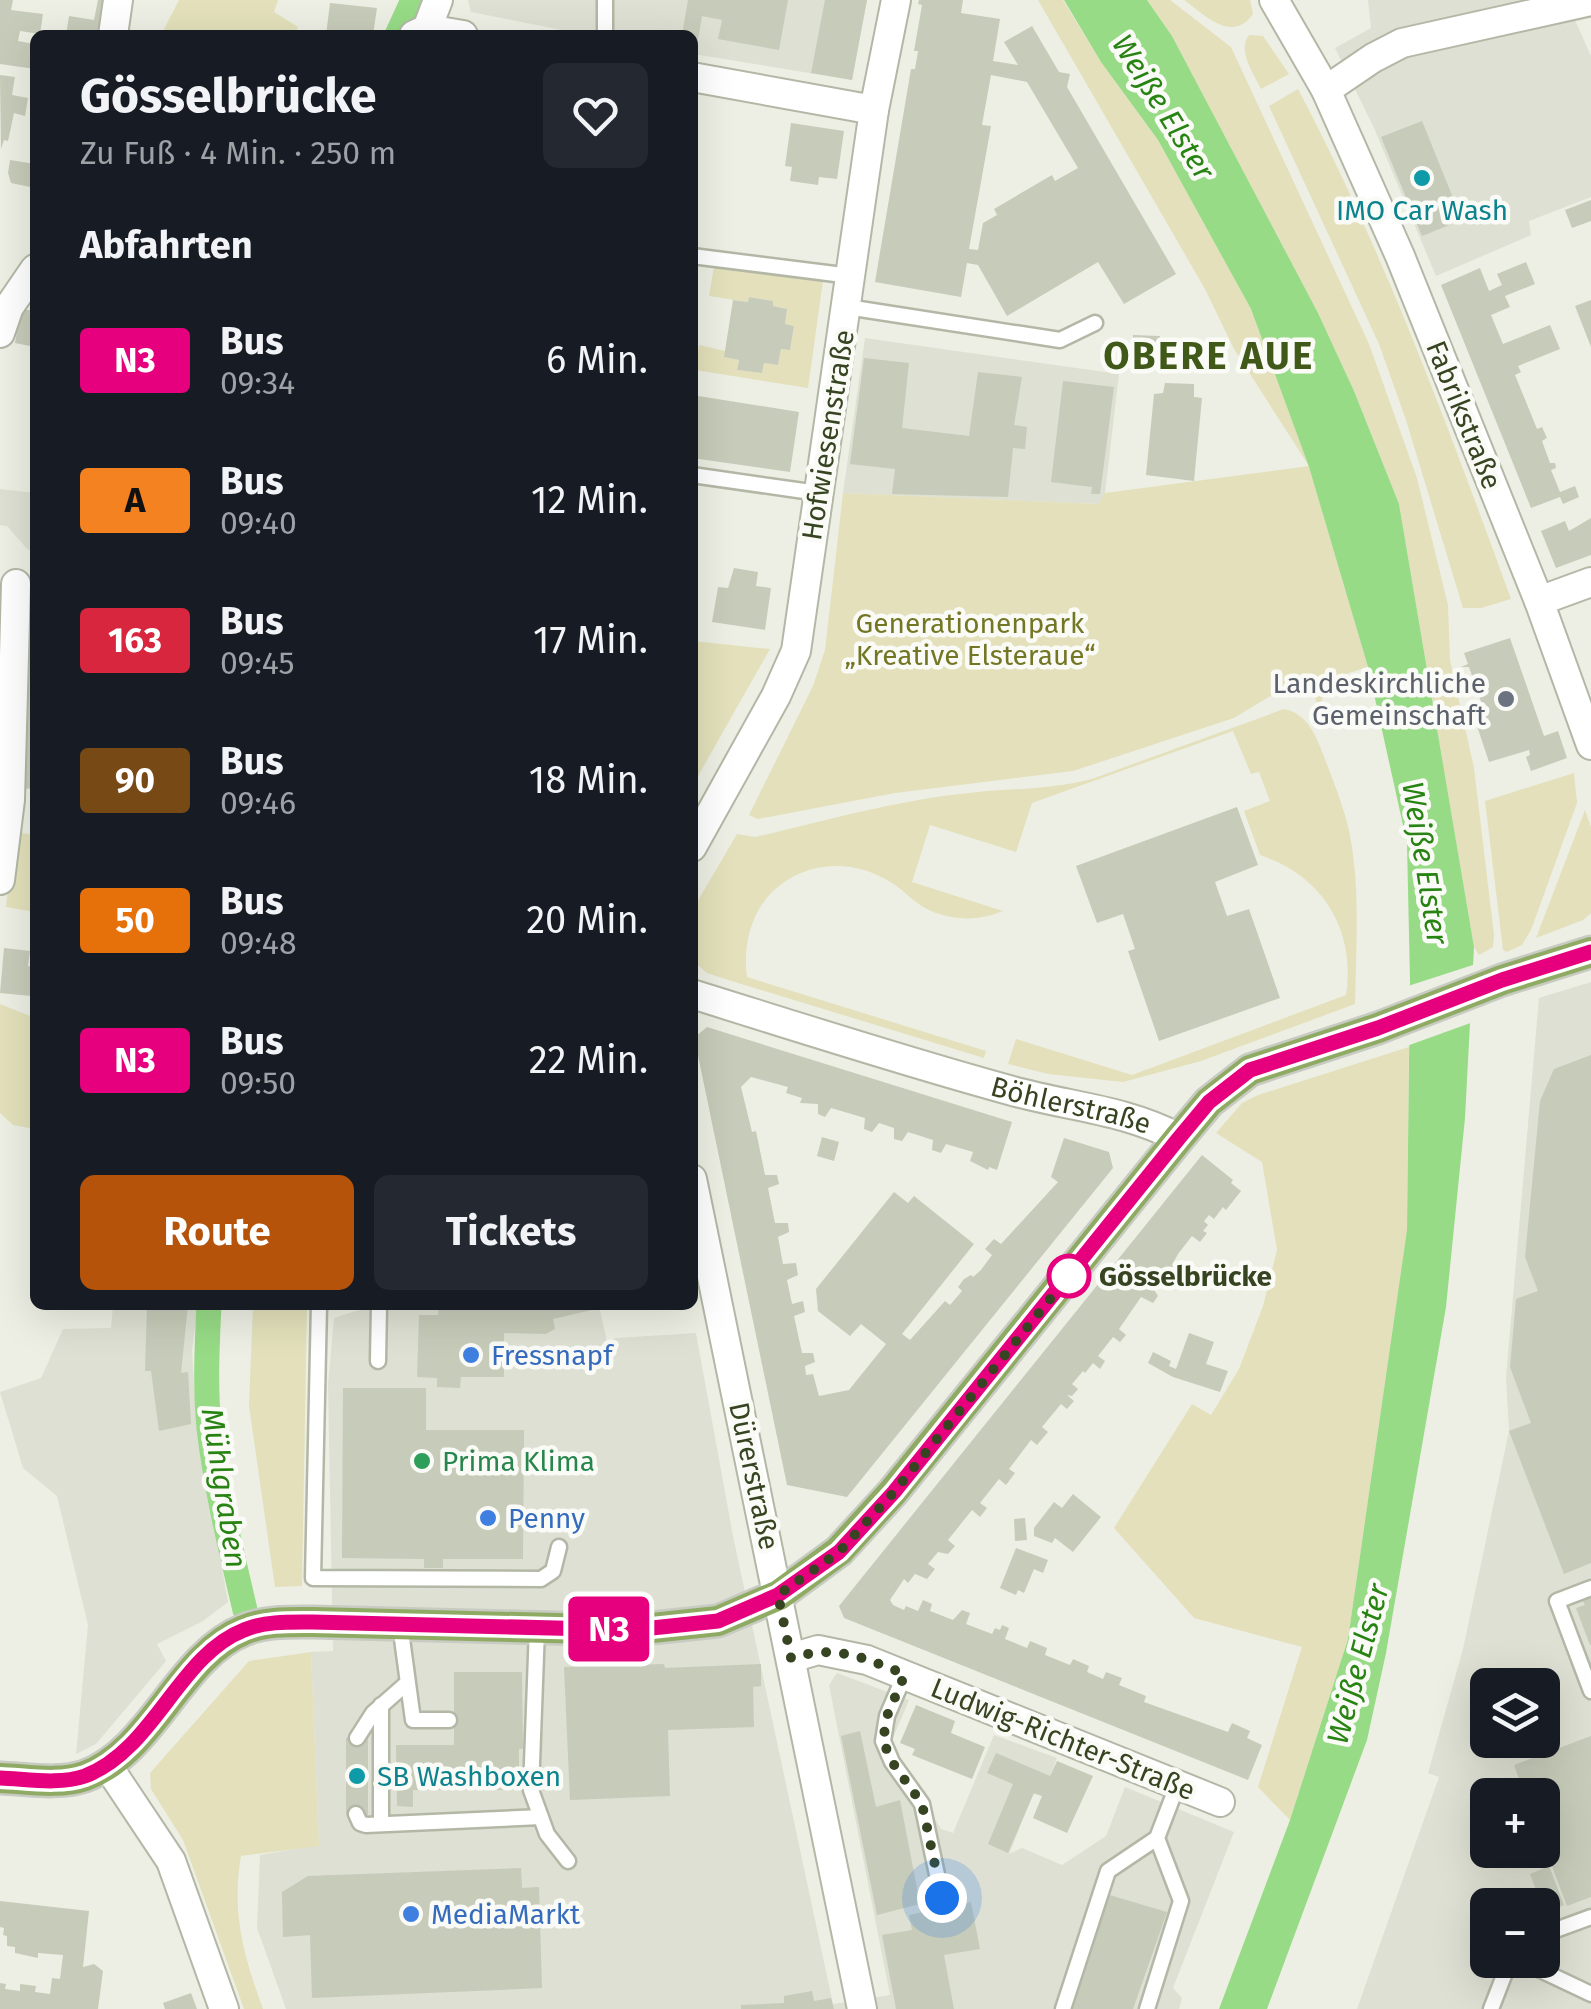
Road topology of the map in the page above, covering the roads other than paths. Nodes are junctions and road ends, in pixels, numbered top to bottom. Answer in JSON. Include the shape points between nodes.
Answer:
{"nodes":[{"id":1,"x":118,"y":0,"type":"edge"},
{"id":2,"x":438,"y":0,"type":"edge"},
{"id":3,"x":605,"y":0,"type":"edge"},
{"id":4,"x":896,"y":0,"type":"edge"},
{"id":5,"x":1274,"y":0,"type":"edge"},
{"id":6,"x":1591,"y":0,"type":"edge"},
{"id":7,"x":114,"y":30,"type":"edge"},
{"id":8,"x":422,"y":30,"type":"edge"},
{"id":9,"x":605,"y":30,"type":"edge"},
{"id":10,"x":698,"y":77,"type":"edge"},
{"id":11,"x":1326,"y":90,"type":"junction"},
{"id":12,"x":874,"y":110,"type":"junction"},
{"id":13,"x":698,"y":257,"type":"edge"},
{"id":14,"x":30,"y":276,"type":"edge"},
{"id":15,"x":852,"y":276,"type":"junction"},
{"id":16,"x":847,"y":307,"type":"junction"},
{"id":17,"x":1095,"y":323,"type":"dead end"},
{"id":18,"x":0,"y":332,"type":"edge"},
{"id":19,"x":698,"y":476,"type":"edge"},
{"id":20,"x":818,"y":493,"type":"junction"},
{"id":21,"x":1591,"y":582,"type":"edge"},
{"id":22,"x":17,"y":584,"type":"edge"},
{"id":23,"x":1539,"y":602,"type":"junction"},
{"id":24,"x":1591,"y":744,"type":"edge"},
{"id":25,"x":698,"y":836,"type":"edge"},
{"id":26,"x":0,"y":880,"type":"edge"},
{"id":27,"x":1591,"y":952,"type":"edge"},
{"id":28,"x":698,"y":996,"type":"edge"},
{"id":29,"x":1179,"y":1138,"type":"junction"},
{"id":30,"x":698,"y":1207,"type":"edge"},
{"id":31,"x":319,"y":1310,"type":"edge"},
{"id":32,"x":378,"y":1310,"type":"edge"},
{"id":33,"x":378,"y":1361,"type":"dead end"},
{"id":34,"x":559,"y":1547,"type":"dead end"},
{"id":35,"x":1591,"y":1588,"type":"edge"},
{"id":36,"x":778,"y":1595,"type":"junction"},
{"id":37,"x":400,"y":1624,"type":"junction"},
{"id":38,"x":538,"y":1628,"type":"junction"},
{"id":39,"x":791,"y":1658,"type":"junction"},
{"id":40,"x":905,"y":1674,"type":"junction"},
{"id":41,"x":407,"y":1683,"type":"junction"},
{"id":42,"x":1591,"y":1691,"type":"edge"},
{"id":43,"x":381,"y":1706,"type":"junction"},
{"id":44,"x":449,"y":1720,"type":"dead end"},
{"id":45,"x":356,"y":1738,"type":"dead end"},
{"id":46,"x":107,"y":1765,"type":"junction"},
{"id":47,"x":0,"y":1778,"type":"edge"},
{"id":48,"x":1176,"y":1786,"type":"junction"},
{"id":49,"x":1220,"y":1802,"type":"dead end"},
{"id":50,"x":356,"y":1814,"type":"dead end"},
{"id":51,"x":541,"y":1817,"type":"junction"},
{"id":52,"x":381,"y":1824,"type":"junction"},
{"id":53,"x":1157,"y":1838,"type":"junction"},
{"id":54,"x":568,"y":1860,"type":"dead end"},
{"id":55,"x":942,"y":1898,"type":"dead end"},
{"id":56,"x":1591,"y":1917,"type":"edge"},
{"id":57,"x":1560,"y":1928,"type":"edge"},
{"id":58,"x":1503,"y":1978,"type":"edge"},
{"id":59,"x":1557,"y":1978,"type":"edge"},
{"id":60,"x":1591,"y":1994,"type":"edge"},
{"id":61,"x":224,"y":2009,"type":"edge"},
{"id":62,"x":862,"y":2009,"type":"edge"},
{"id":63,"x":1063,"y":2009,"type":"edge"},
{"id":64,"x":1147,"y":2009,"type":"edge"},
{"id":65,"x":1491,"y":2009,"type":"edge"}],
"edges":[{"from":1,"to":7,"type":"street"},
{"from":2,"to":8,"type":"street"},
{"from":3,"to":9,"type":"lane"},
{"from":4,"to":12,"type":"street","name":"Hofwiesenstraße"},
{"from":5,"to":11,"type":"street","name":"Fabrikstraße"},
{"from":6,"to":11,"type":"street","via":[[1402,42]]},
{"from":10,"to":12,"type":"street"},
{"from":11,"to":23,"type":"street","name":"Fabrikstraße"},
{"from":12,"to":15,"type":"street","name":"Hofwiesenstraße"},
{"from":13,"to":15,"type":"lane"},
{"from":14,"to":18,"type":"street"},
{"from":15,"to":16,"type":"street","name":"Hofwiesenstraße"},
{"from":16,"to":17,"type":"lane","via":[[1060,340]]},
{"from":16,"to":20,"type":"street","name":"Hofwiesenstraße"},
{"from":19,"to":20,"type":"lane"},
{"from":20,"to":25,"type":"street","name":"Hofwiesenstraße","via":[[796,651]]},
{"from":21,"to":23,"type":"street"},
{"from":22,"to":26,"type":"street","via":[[10,800]]},
{"from":23,"to":24,"type":"street","name":"Fabrikstraße"},
{"from":27,"to":29,"type":"main road","name":"Böhlerstraße","via":[[1250,1070],[1209,1102]]},
{"from":28,"to":29,"type":"street","name":"Böhlerstraße","via":[[1001,1088],[1146,1120]]},
{"from":29,"to":36,"type":"main road","via":[[894,1492],[839,1552]]},
{"from":30,"to":36,"type":"street","name":"Dürerstraße"},
{"from":31,"to":34,"type":"lane","via":[[314,1578],[541,1579],[553,1571]]},
{"from":32,"to":33,"type":"lane"},
{"from":35,"to":42,"type":"lane","via":[[1557,1601]]},
{"from":36,"to":38,"type":"main road","via":[[732,1617],[693,1625]]},
{"from":36,"to":39,"type":"street","name":"Dürerstraße"},
{"from":37,"to":38,"type":"main road"},
{"from":37,"to":41,"type":"lane"},
{"from":37,"to":46,"type":"main road","via":[[280,1622],[245,1629],[192,1670],[132,1745]]},
{"from":38,"to":51,"type":"lane","via":[[529,1722],[531,1790]]},
{"from":39,"to":40,"type":"street","name":"Ludwig-Richter-Straße","via":[[818,1650],[843,1653]]},
{"from":39,"to":62,"type":"street","name":"Dürerstraße"},
{"from":40,"to":48,"type":"street","name":"Ludwig-Richter-Straße"},
{"from":40,"to":55,"type":"lane","via":[[883,1741],[922,1804]]},
{"from":41,"to":43,"type":"lane"},
{"from":41,"to":44,"type":"lane","via":[[413,1720]]},
{"from":43,"to":45,"type":"lane"},
{"from":43,"to":52,"type":"lane"},
{"from":46,"to":47,"type":"main road","via":[[61,1781]]},
{"from":46,"to":61,"type":"street","via":[[171,1861]]},
{"from":48,"to":49,"type":"street","name":"Ludwig-Richter-Straße"},
{"from":48,"to":53,"type":"lane"},
{"from":50,"to":52,"type":"lane","via":[[360,1823]]},
{"from":51,"to":52,"type":"lane"},
{"from":51,"to":54,"type":"lane"},
{"from":53,"to":63,"type":"lane","via":[[1108,1871]]},
{"from":53,"to":64,"type":"lane","via":[[1181,1901]]},
{"from":56,"to":57,"type":"lane"},
{"from":58,"to":65,"type":"lane"},
{"from":59,"to":60,"type":"lane"}]}
